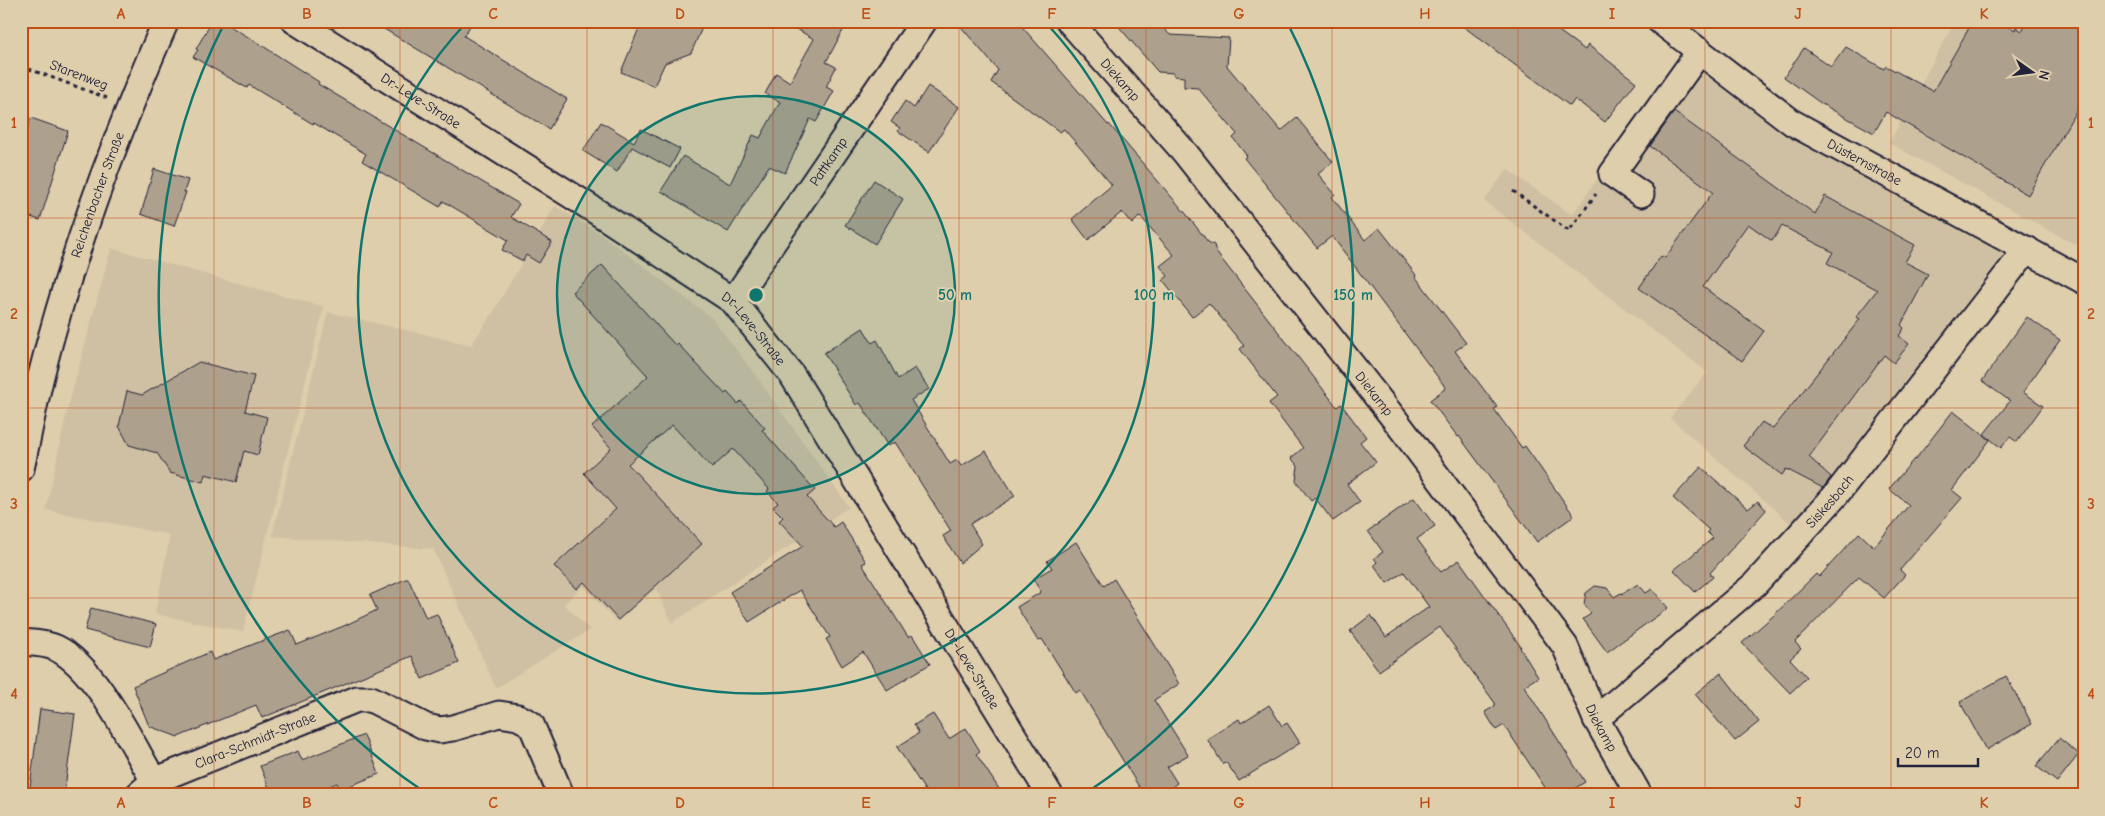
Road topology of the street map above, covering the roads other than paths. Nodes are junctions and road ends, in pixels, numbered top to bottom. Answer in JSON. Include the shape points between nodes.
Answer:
{"nodes":[{"id":1,"x":166,"y":21,"type":"edge"},
{"id":2,"x":295,"y":21,"type":"edge"},
{"id":3,"x":924,"y":21,"type":"edge"},
{"id":4,"x":1070,"y":21,"type":"edge"},
{"id":5,"x":1660,"y":21,"type":"edge"},
{"id":6,"x":1700,"y":51,"type":"junction"},
{"id":7,"x":1641,"y":194,"type":"dead end"},
{"id":8,"x":2027,"y":249,"type":"junction"},
{"id":9,"x":2084,"y":281,"type":"edge"},
{"id":10,"x":733,"y":301,"type":"junction"},
{"id":11,"x":32,"y":368,"type":"edge"},
{"id":12,"x":21,"y":469,"type":"edge"},
{"id":13,"x":21,"y":642,"type":"edge"},
{"id":14,"x":1596,"y":719,"type":"junction"},
{"id":15,"x":146,"y":788,"type":"edge"},
{"id":16,"x":561,"y":795,"type":"edge"},
{"id":17,"x":1050,"y":795,"type":"edge"},
{"id":18,"x":1639,"y":795,"type":"edge"}],
"edges":[{"from":1,"to":11,"type":"street","name":"Reichenbacher Straße","via":[[128,106]]},
{"from":2,"to":10,"type":"street","name":"Dr.-Leve-Straße"},
{"from":3,"to":10,"type":"street","name":"Pattkamp"},
{"from":4,"to":14,"type":"street","name":"Diekamp","via":[[1186,154],[1402,428],[1565,646]]},
{"from":5,"to":6,"type":"street","name":"Düsternstraße"},
{"from":6,"to":7,"type":"street","via":[[1612,174]]},
{"from":6,"to":8,"type":"street","name":"Düsternstraße","via":[[1794,123]]},
{"from":8,"to":9,"type":"street","name":"Düsternstraße"},
{"from":8,"to":14,"type":"street","name":"Siskesbach","via":[[1835,496],[1755,584]]},
{"from":10,"to":17,"type":"street","name":"Dr.-Leve-Straße","via":[[792,375]]},
{"from":11,"to":12,"type":"street","name":"Reichenbacher Straße"},
{"from":13,"to":15,"type":"street","name":"Clara-Schmidt-Straße","via":[[55,647],[75,661],[112,708]]},
{"from":14,"to":18,"type":"street","name":"Diekamp"},
{"from":15,"to":16,"type":"street","name":"Clara-Schmidt-Straße","via":[[357,699],[371,699],[426,727],[440,730],[499,714],[518,716],[531,724]]}]}
